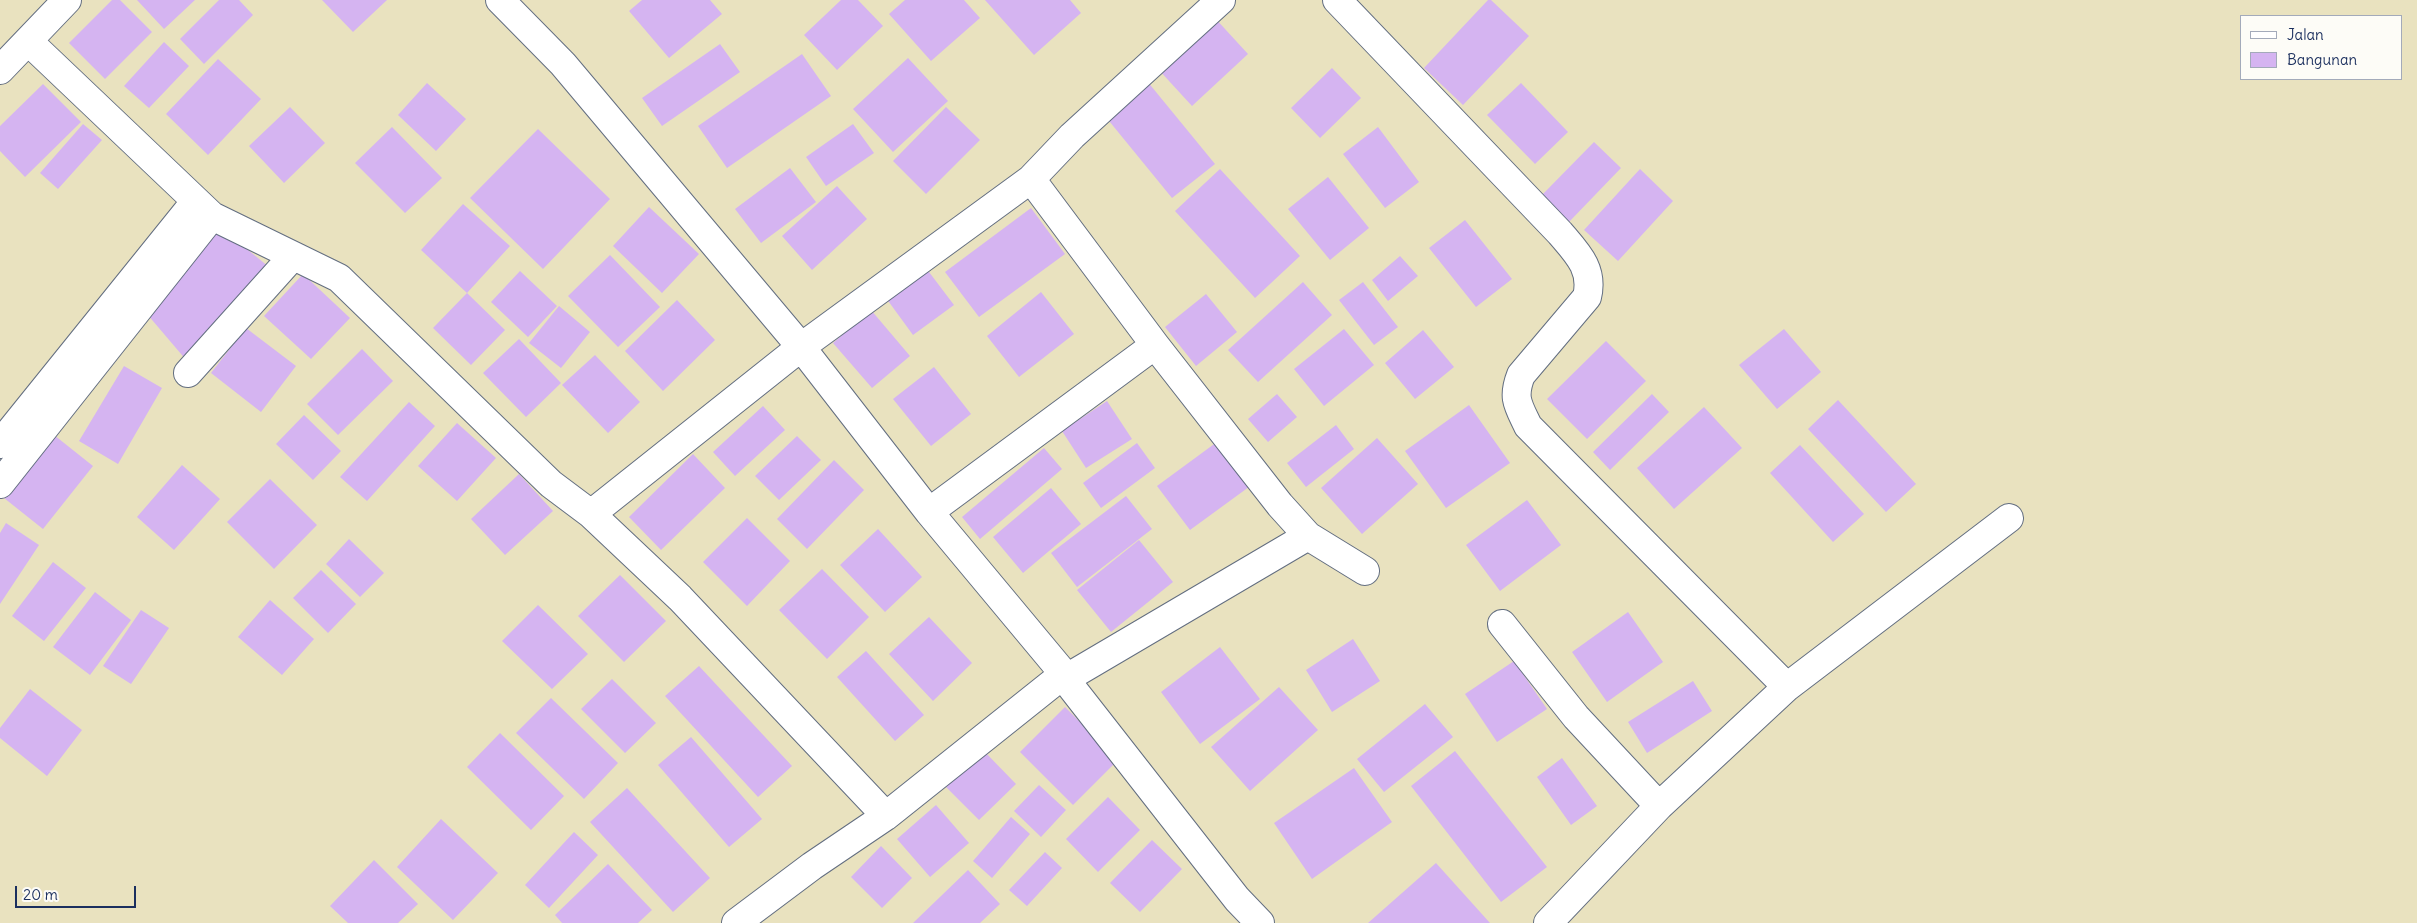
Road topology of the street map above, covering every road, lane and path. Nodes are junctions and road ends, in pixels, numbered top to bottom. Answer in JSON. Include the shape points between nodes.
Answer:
{"nodes":[{"id":1,"x":67,"y":0,"type":"edge"},
{"id":2,"x":500,"y":0,"type":"edge"},
{"id":3,"x":1221,"y":0,"type":"edge"},
{"id":4,"x":1336,"y":0,"type":"edge"},
{"id":5,"x":28,"y":41,"type":"junction"},
{"id":6,"x":0,"y":70,"type":"edge"},
{"id":7,"x":1031,"y":179,"type":"junction"},
{"id":8,"x":204,"y":209,"type":"junction"},
{"id":9,"x":293,"y":256,"type":"junction"},
{"id":10,"x":1155,"y":345,"type":"junction"},
{"id":11,"x":801,"y":347,"type":"junction"},
{"id":12,"x":188,"y":373,"type":"dead end"},
{"id":13,"x":13,"y":441,"type":"edge"},
{"id":14,"x":0,"y":484,"type":"edge"},
{"id":15,"x":929,"y":512,"type":"junction"},
{"id":16,"x":591,"y":514,"type":"junction"},
{"id":17,"x":2009,"y":518,"type":"dead end"},
{"id":18,"x":1308,"y":536,"type":"junction"},
{"id":19,"x":1365,"y":571,"type":"dead end"},
{"id":20,"x":1502,"y":624,"type":"dead end"},
{"id":21,"x":1065,"y":677,"type":"junction"},
{"id":22,"x":1787,"y":687,"type":"junction"},
{"id":23,"x":1660,"y":806,"type":"junction"},
{"id":24,"x":886,"y":816,"type":"junction"},
{"id":25,"x":736,"y":923,"type":"edge"},
{"id":26,"x":1260,"y":923,"type":"edge"},
{"id":27,"x":1548,"y":923,"type":"edge"}],
"edges":[{"from":1,"to":5,"type":"street"},
{"from":2,"to":11,"type":"street","via":[[563,64]]},
{"from":3,"to":7,"type":"street","via":[[1072,136]]},
{"from":4,"to":22,"type":"street","via":[[1560,233],[1586,268],[1590,284],[1587,297],[1520,375],[1515,390],[1528,426]]},
{"from":5,"to":6,"type":"street"},
{"from":5,"to":8,"type":"street"},
{"from":7,"to":10,"type":"street"},
{"from":7,"to":11,"type":"street"},
{"from":8,"to":9,"type":"street"},
{"from":8,"to":13,"type":"street"},
{"from":9,"to":12,"type":"street"},
{"from":9,"to":16,"type":"street","via":[[339,278],[551,484]]},
{"from":10,"to":15,"type":"street"},
{"from":10,"to":18,"type":"street"},
{"from":11,"to":15,"type":"street"},
{"from":11,"to":16,"type":"street"},
{"from":13,"to":14,"type":"street"},
{"from":15,"to":21,"type":"street"},
{"from":16,"to":24,"type":"street","via":[[680,598]]},
{"from":17,"to":22,"type":"street"},
{"from":18,"to":19,"type":"street"},
{"from":18,"to":21,"type":"street"},
{"from":20,"to":23,"type":"street","via":[[1576,716]]},
{"from":21,"to":24,"type":"street"},
{"from":21,"to":26,"type":"street","via":[[1237,899]]},
{"from":22,"to":23,"type":"street"},
{"from":23,"to":27,"type":"street"},
{"from":24,"to":25,"type":"street"}]}
